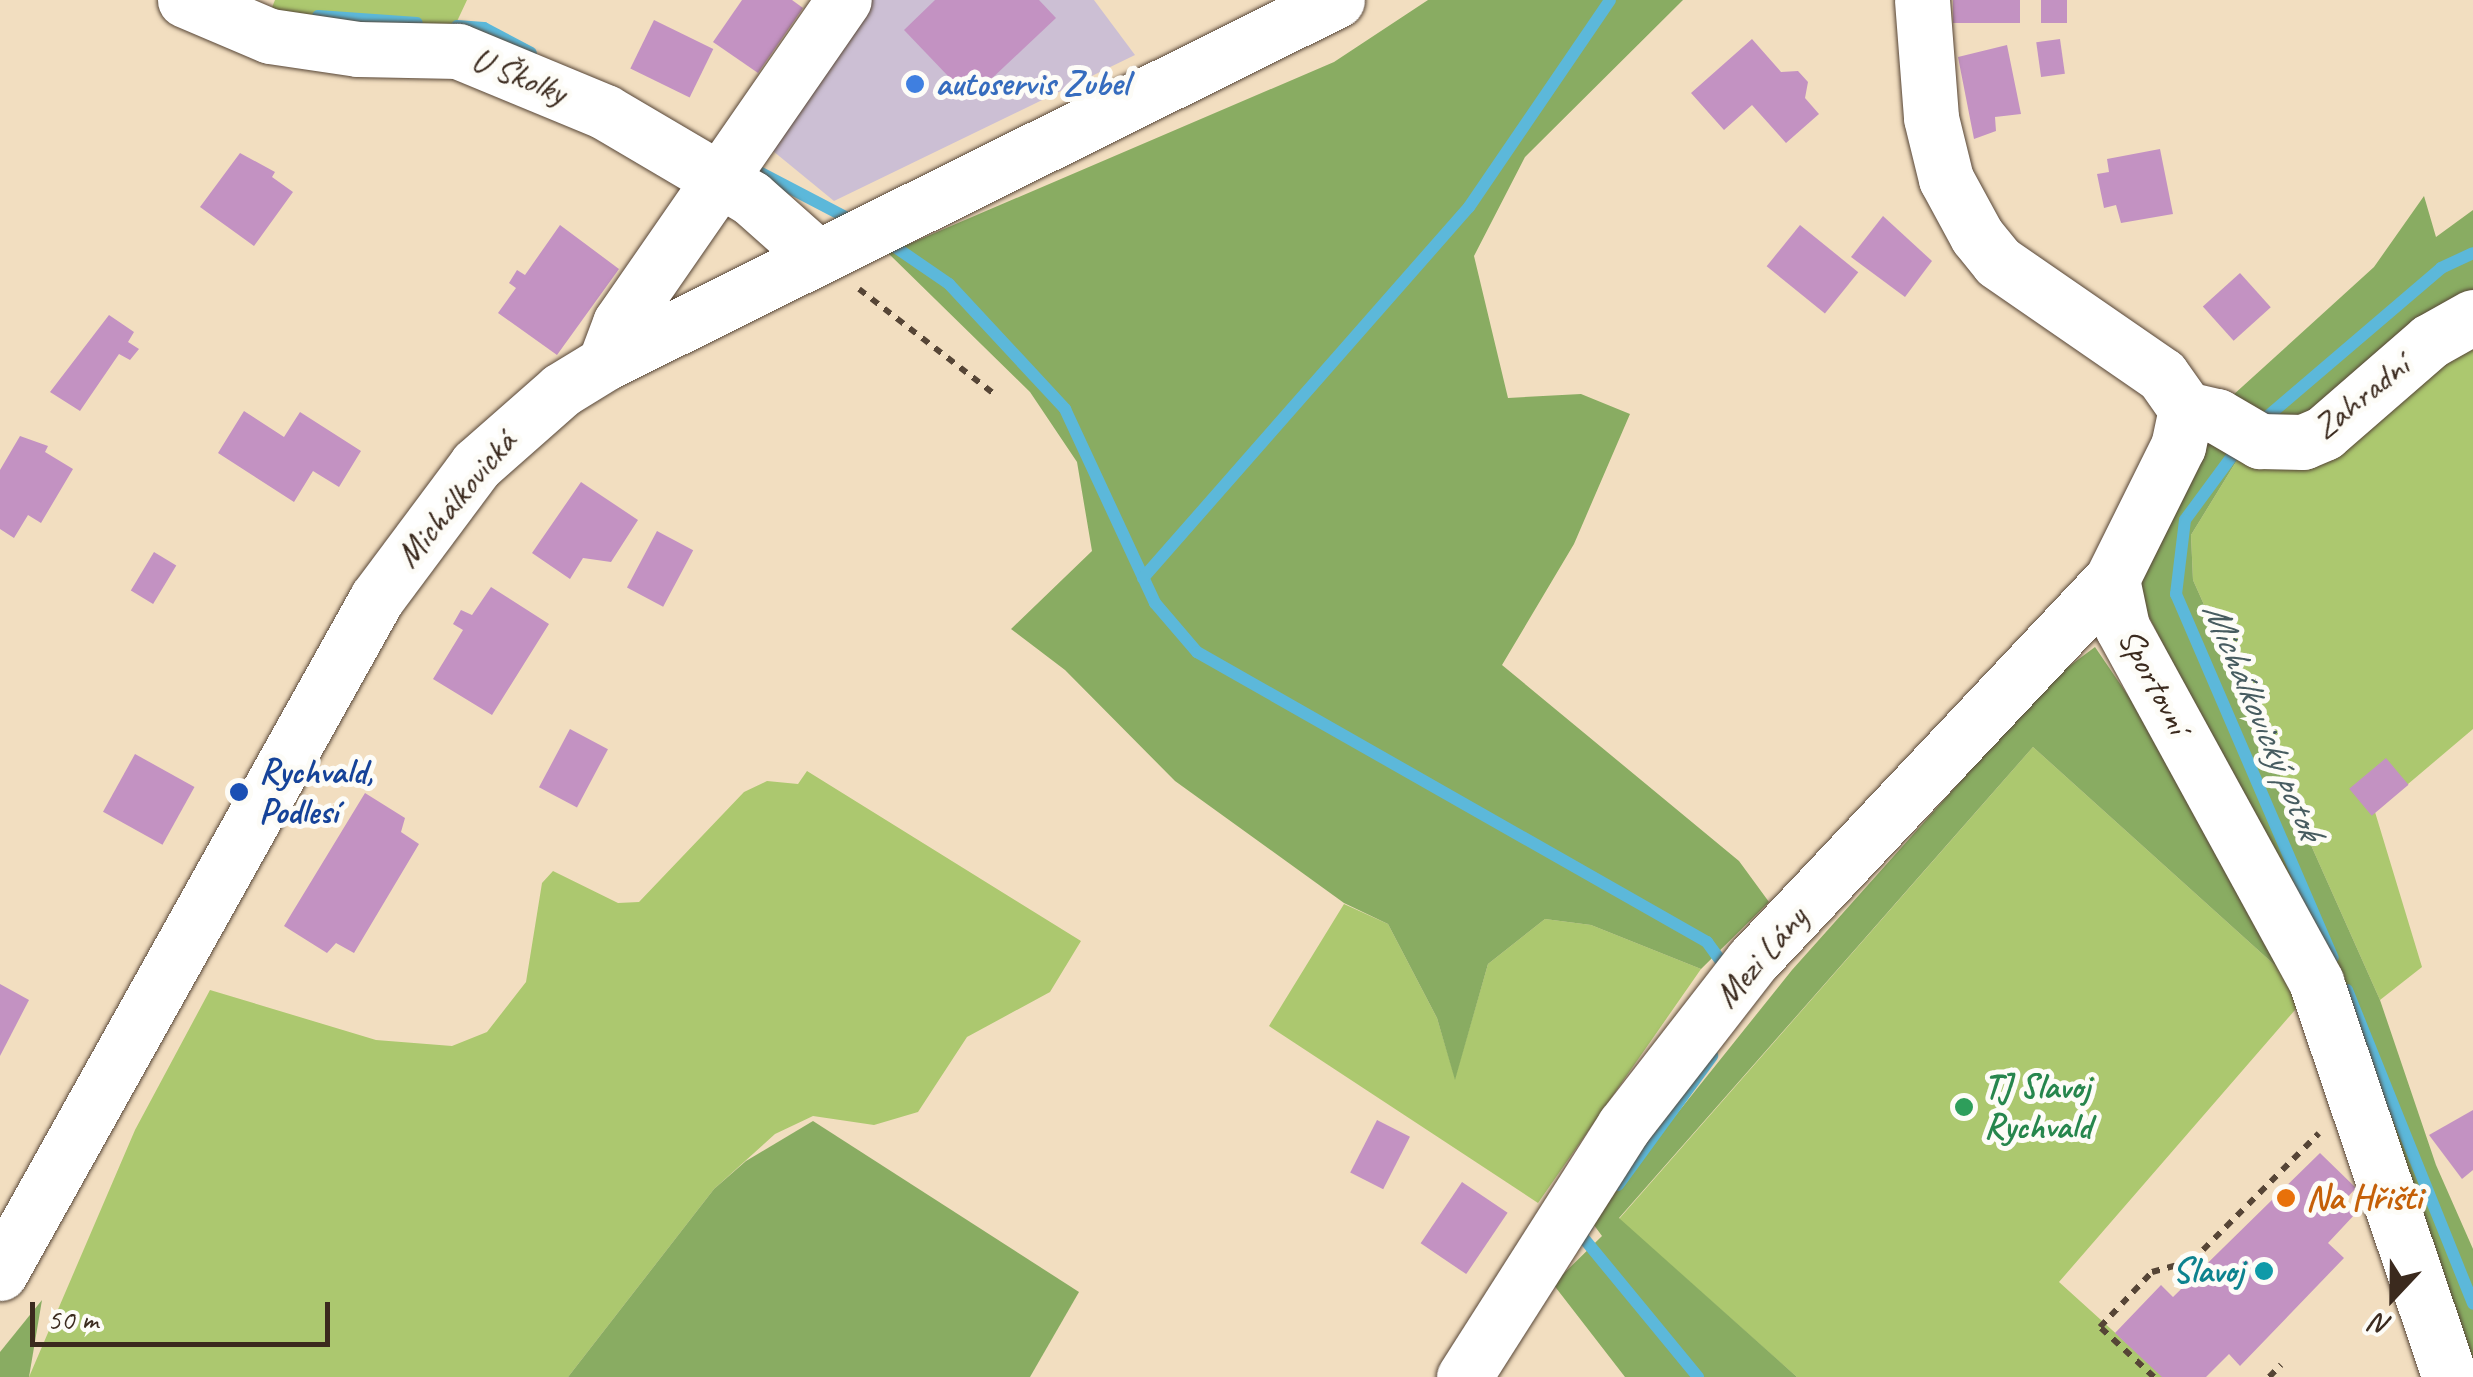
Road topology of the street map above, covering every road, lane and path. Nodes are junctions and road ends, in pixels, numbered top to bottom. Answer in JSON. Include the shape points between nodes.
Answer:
{"nodes":[{"id":1,"x":185,"y":0,"type":"edge"},
{"id":2,"x":844,"y":0,"type":"edge"},
{"id":3,"x":1337,"y":0,"type":"edge"},
{"id":4,"x":1922,"y":0,"type":"edge"},
{"id":5,"x":716,"y":182,"type":"junction"},
{"id":6,"x":814,"y":254,"type":"junction"},
{"id":7,"x":2473,"y":317,"type":"edge"},
{"id":8,"x":605,"y":363,"type":"junction"},
{"id":9,"x":997,"y":396,"type":"dead end"},
{"id":10,"x":2221,"y":422,"type":"junction"},
{"id":11,"x":2112,"y":579,"type":"junction"},
{"id":12,"x":2354,"y":1096,"type":"junction"},
{"id":13,"x":0,"y":1273,"type":"edge"},
{"id":14,"x":2281,"y":1365,"type":"dead end"},
{"id":15,"x":1464,"y":1377,"type":"edge"},
{"id":16,"x":2154,"y":1377,"type":"edge"},
{"id":17,"x":2269,"y":1377,"type":"edge"},
{"id":18,"x":2450,"y":1377,"type":"edge"}],
"edges":[{"from":1,"to":5,"type":"street","name":"U Školky","via":[[270,36],[358,49],[458,51],[606,112]]},
{"from":2,"to":5,"type":"street"},
{"from":3,"to":6,"type":"street","name":"Michálkovická"},
{"from":4,"to":10,"type":"street","via":[[1931,118],[1946,178],[1977,236],[1998,262]]},
{"from":5,"to":6,"type":"street","name":"U Školky","via":[[751,198]]},
{"from":5,"to":8,"type":"street","via":[[620,323]]},
{"from":6,"to":8,"type":"street","name":"Michálkovická"},
{"from":6,"to":9,"type":"path"},
{"from":7,"to":10,"type":"street","name":"Zahradní","via":[[2430,341],[2324,433],[2303,442]]},
{"from":8,"to":13,"type":"street","name":"Michálkovická","via":[[561,390],[476,465],[403,556]]},
{"from":10,"to":11,"type":"street","via":[[2178,446]]},
{"from":11,"to":12,"type":"street","name":"Sportovní","via":[[2122,627],[2310,968]]},
{"from":11,"to":15,"type":"street","name":"Mezi Lány","via":[[1752,961],[1624,1126]]},
{"from":12,"to":16,"type":"path","via":[[2192,1261],[2152,1272],[2100,1326]]},
{"from":12,"to":18,"type":"street","name":"Sportovní"},
{"from":14,"to":17,"type":"path"}]}
